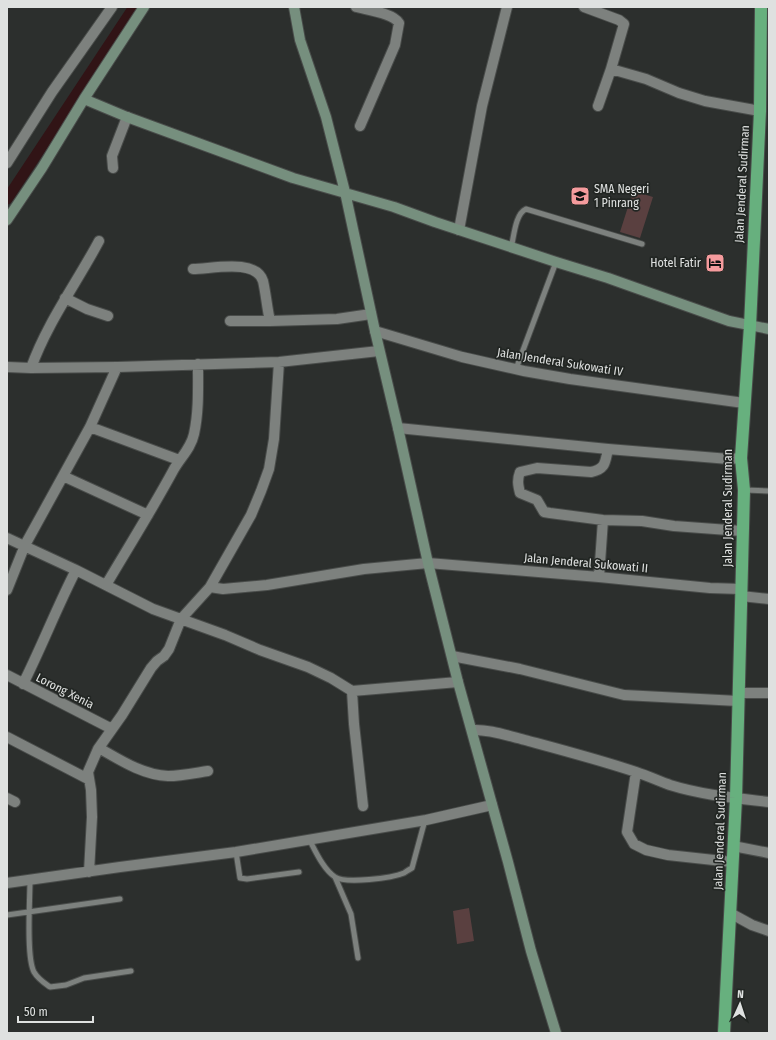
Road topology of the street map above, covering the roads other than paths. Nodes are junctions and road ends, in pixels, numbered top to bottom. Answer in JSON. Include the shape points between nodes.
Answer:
{"nodes":[{"id":1,"x":112,"y":7,"type":"edge"},
{"id":2,"x":144,"y":7,"type":"edge"},
{"id":3,"x":294,"y":7,"type":"edge"},
{"id":4,"x":356,"y":7,"type":"edge"},
{"id":5,"x":507,"y":7,"type":"edge"},
{"id":6,"x":584,"y":7,"type":"edge"},
{"id":7,"x":761,"y":7,"type":"edge"},
{"id":8,"x":611,"y":69,"type":"junction"},
{"id":9,"x":84,"y":99,"type":"junction"},
{"id":10,"x":598,"y":106,"type":"dead end"},
{"id":11,"x":760,"y":111,"type":"junction"},
{"id":12,"x":127,"y":117,"type":"junction"},
{"id":13,"x":360,"y":126,"type":"dead end"},
{"id":14,"x":7,"y":163,"type":"edge"},
{"id":15,"x":113,"y":168,"type":"dead end"},
{"id":16,"x":346,"y":192,"type":"junction"},
{"id":17,"x":7,"y":220,"type":"edge"},
{"id":18,"x":459,"y":230,"type":"junction"},
{"id":19,"x":99,"y":241,"type":"dead end"},
{"id":20,"x":642,"y":244,"type":"dead end"},
{"id":21,"x":511,"y":248,"type":"junction"},
{"id":22,"x":556,"y":262,"type":"junction"},
{"id":23,"x":193,"y":269,"type":"dead end"},
{"id":24,"x":65,"y":298,"type":"junction"},
{"id":25,"x":371,"y":314,"type":"junction"},
{"id":26,"x":108,"y":316,"type":"dead end"},
{"id":27,"x":230,"y":321,"type":"dead end"},
{"id":28,"x":270,"y":321,"type":"junction"},
{"id":29,"x":750,"y":326,"type":"junction"},
{"id":30,"x":769,"y":329,"type":"edge"},
{"id":31,"x":375,"y":331,"type":"junction"},
{"id":32,"x":379,"y":351,"type":"junction"},
{"id":33,"x":279,"y":362,"type":"junction"},
{"id":34,"x":198,"y":364,"type":"junction"},
{"id":35,"x":7,"y":367,"type":"edge"},
{"id":36,"x":117,"y":367,"type":"junction"},
{"id":37,"x":31,"y":368,"type":"junction"},
{"id":38,"x":516,"y":369,"type":"junction"},
{"id":39,"x":744,"y":403,"type":"junction"},
{"id":40,"x":90,"y":428,"type":"junction"},
{"id":41,"x":398,"y":428,"type":"junction"},
{"id":42,"x":608,"y":449,"type":"junction"},
{"id":43,"x":741,"y":458,"type":"junction"},
{"id":44,"x":179,"y":460,"type":"junction"},
{"id":45,"x":62,"y":476,"type":"junction"},
{"id":46,"x":744,"y":490,"type":"junction"},
{"id":47,"x":769,"y":491,"type":"edge"},
{"id":48,"x":148,"y":515,"type":"junction"},
{"id":49,"x":603,"y":520,"type":"junction"},
{"id":50,"x":742,"y":530,"type":"junction"},
{"id":51,"x":7,"y":538,"type":"edge"},
{"id":52,"x":24,"y":545,"type":"junction"},
{"id":53,"x":428,"y":563,"type":"junction"},
{"id":54,"x":76,"y":570,"type":"junction"},
{"id":55,"x":599,"y":577,"type":"junction"},
{"id":56,"x":106,"y":585,"type":"junction"},
{"id":57,"x":210,"y":587,"type":"junction"},
{"id":58,"x":7,"y":590,"type":"edge"},
{"id":59,"x":741,"y":593,"type":"junction"},
{"id":60,"x":769,"y":599,"type":"edge"},
{"id":61,"x":181,"y":619,"type":"junction"},
{"id":62,"x":452,"y":656,"type":"junction"},
{"id":63,"x":7,"y":675,"type":"edge"},
{"id":64,"x":458,"y":682,"type":"junction"},
{"id":65,"x":23,"y":684,"type":"junction"},
{"id":66,"x":352,"y":691,"type":"junction"},
{"id":67,"x":769,"y":693,"type":"edge"},
{"id":68,"x":739,"y":697,"type":"junction"},
{"id":69,"x":112,"y":729,"type":"junction"},
{"id":70,"x":472,"y":730,"type":"junction"},
{"id":71,"x":7,"y":737,"type":"edge"},
{"id":72,"x":99,"y":748,"type":"junction"},
{"id":73,"x":208,"y":771,"type":"dead end"},
{"id":74,"x":636,"y":772,"type":"junction"},
{"id":75,"x":88,"y":779,"type":"junction"},
{"id":76,"x":736,"y":798,"type":"junction"},
{"id":77,"x":769,"y":802,"type":"edge"},
{"id":78,"x":492,"y":805,"type":"junction"},
{"id":79,"x":363,"y":806,"type":"dead end"},
{"id":80,"x":426,"y":820,"type":"junction"},
{"id":81,"x":309,"y":839,"type":"junction"},
{"id":82,"x":733,"y":846,"type":"junction"},
{"id":83,"x":236,"y":852,"type":"junction"},
{"id":84,"x":769,"y":853,"type":"edge"},
{"id":85,"x":732,"y":862,"type":"junction"},
{"id":86,"x":89,"y":872,"type":"junction"},
{"id":87,"x":299,"y":872,"type":"dead end"},
{"id":88,"x":335,"y":877,"type":"junction"},
{"id":89,"x":30,"y":880,"type":"junction"},
{"id":90,"x":7,"y":883,"type":"edge"},
{"id":91,"x":120,"y":899,"type":"dead end"},
{"id":92,"x":30,"y":911,"type":"junction"},
{"id":93,"x":730,"y":914,"type":"junction"},
{"id":94,"x":7,"y":915,"type":"edge"},
{"id":95,"x":769,"y":931,"type":"edge"},
{"id":96,"x":358,"y":958,"type":"dead end"},
{"id":97,"x":131,"y":971,"type":"dead end"},
{"id":98,"x":556,"y":1033,"type":"edge"},
{"id":99,"x":724,"y":1033,"type":"edge"}],
"edges":[{"from":1,"to":14,"type":"street","via":[[52,92]]},
{"from":2,"to":9,"type":"street"},
{"from":3,"to":16,"type":"street","via":[[300,40],[326,117]]},
{"from":4,"to":13,"type":"street","via":[[387,14],[399,23],[395,45]]},
{"from":5,"to":18,"type":"street","via":[[482,106]]},
{"from":6,"to":8,"type":"street","via":[[624,24]]},
{"from":7,"to":11,"type":"highway","name":"Jalan Jenderal Sudirman"},
{"from":8,"to":10,"type":"street"},
{"from":8,"to":11,"type":"street","via":[[705,101]]},
{"from":9,"to":12,"type":"street"},
{"from":9,"to":17,"type":"street"},
{"from":11,"to":29,"type":"highway","name":"Jalan Jenderal Sudirman"},
{"from":12,"to":15,"type":"street","via":[[112,156]]},
{"from":12,"to":16,"type":"street","via":[[293,178]]},
{"from":16,"to":18,"type":"street"},
{"from":16,"to":25,"type":"street"},
{"from":18,"to":21,"type":"street"},
{"from":19,"to":24,"type":"street"},
{"from":20,"to":21,"type":"lane","via":[[526,209],[518,216]]},
{"from":21,"to":22,"type":"street"},
{"from":22,"to":29,"type":"street"},
{"from":22,"to":38,"type":"lane"},
{"from":23,"to":28,"type":"street","via":[[245,266],[256,271],[262,279]]},
{"from":24,"to":26,"type":"street"},
{"from":24,"to":37,"type":"street"},
{"from":25,"to":28,"type":"street","via":[[332,319]]},
{"from":25,"to":31,"type":"street"},
{"from":27,"to":28,"type":"street"},
{"from":29,"to":30,"type":"street"},
{"from":29,"to":39,"type":"highway","name":"Jalan Jenderal Sudirman"},
{"from":31,"to":32,"type":"street"},
{"from":31,"to":38,"type":"street","name":"Jalan Jenderal Sukowati IV","via":[[462,357]]},
{"from":32,"to":33,"type":"street"},
{"from":32,"to":41,"type":"street"},
{"from":33,"to":34,"type":"street"},
{"from":33,"to":57,"type":"street","via":[[274,439],[269,470],[251,515]]},
{"from":34,"to":36,"type":"street"},
{"from":34,"to":44,"type":"street","via":[[198,404],[194,434],[185,454]]},
{"from":35,"to":37,"type":"street"},
{"from":36,"to":37,"type":"street"},
{"from":36,"to":40,"type":"street"},
{"from":38,"to":39,"type":"street","name":"Jalan Jenderal Sukowati IV"},
{"from":39,"to":43,"type":"highway","name":"Jalan Jenderal Sudirman"},
{"from":40,"to":44,"type":"street"},
{"from":40,"to":45,"type":"street"},
{"from":41,"to":42,"type":"street"},
{"from":41,"to":53,"type":"street"},
{"from":42,"to":43,"type":"street"},
{"from":42,"to":49,"type":"street","via":[[603,467],[599,470],[591,472],[537,468],[520,472],[518,478],[520,493],[537,500],[544,512]]},
{"from":43,"to":46,"type":"highway","name":"Jalan Jenderal Sudirman"},
{"from":44,"to":48,"type":"street"},
{"from":45,"to":48,"type":"street"},
{"from":45,"to":52,"type":"street"},
{"from":46,"to":47,"type":"lane"},
{"from":46,"to":50,"type":"highway","name":"Jalan Jenderal Sudirman"},
{"from":48,"to":56,"type":"street"},
{"from":49,"to":50,"type":"street"},
{"from":49,"to":55,"type":"street"},
{"from":50,"to":59,"type":"highway","name":"Jalan Jenderal Sudirman"},
{"from":51,"to":52,"type":"street"},
{"from":52,"to":54,"type":"street"},
{"from":52,"to":58,"type":"street"},
{"from":53,"to":55,"type":"street","name":"Jalan Jenderal Sukowati II"},
{"from":53,"to":57,"type":"street","name":"Jalan Jenderal Sukowati II","via":[[364,569],[268,585],[223,589]]},
{"from":53,"to":62,"type":"street"},
{"from":54,"to":56,"type":"street"},
{"from":54,"to":65,"type":"street"},
{"from":55,"to":59,"type":"street","name":"Jalan Jenderal Sukowati II"},
{"from":56,"to":61,"type":"street"},
{"from":57,"to":61,"type":"street"},
{"from":59,"to":60,"type":"street","name":"Jalan Jenderal Sukowati II"},
{"from":59,"to":68,"type":"highway","name":"Jalan Jenderal Sudirman"},
{"from":61,"to":66,"type":"street","via":[[308,667]]},
{"from":61,"to":69,"type":"street","via":[[169,649],[151,668]]},
{"from":62,"to":64,"type":"street"},
{"from":62,"to":68,"type":"street","via":[[520,669],[624,695]]},
{"from":63,"to":65,"type":"street","name":"Lorong Xenia"},
{"from":64,"to":66,"type":"street"},
{"from":64,"to":70,"type":"street"},
{"from":65,"to":69,"type":"street","name":"Lorong Xenia"},
{"from":66,"to":79,"type":"street"},
{"from":67,"to":68,"type":"street"},
{"from":68,"to":76,"type":"highway","name":"Jalan Jenderal Sudirman"},
{"from":69,"to":72,"type":"street"},
{"from":70,"to":74,"type":"street","via":[[496,732]]},
{"from":70,"to":78,"type":"street"},
{"from":71,"to":75,"type":"street"},
{"from":72,"to":73,"type":"street","via":[[121,761],[152,773],[169,776]]},
{"from":72,"to":75,"type":"street","via":[[88,772]]},
{"from":74,"to":76,"type":"street","via":[[670,785]]},
{"from":74,"to":85,"type":"street","via":[[627,832],[634,844],[646,850],[668,855]]},
{"from":75,"to":86,"type":"street","via":[[92,817]]},
{"from":76,"to":77,"type":"street"},
{"from":76,"to":82,"type":"highway","name":"Jalan Jenderal Sudirman"},
{"from":78,"to":80,"type":"street"},
{"from":78,"to":98,"type":"street"},
{"from":80,"to":81,"type":"street"},
{"from":80,"to":88,"type":"lane","via":[[412,868],[404,873],[355,881]]},
{"from":81,"to":83,"type":"street"},
{"from":81,"to":88,"type":"lane","via":[[322,864]]},
{"from":82,"to":84,"type":"street"},
{"from":82,"to":85,"type":"highway","name":"Jalan Jenderal Sudirman"},
{"from":83,"to":86,"type":"street"},
{"from":83,"to":87,"type":"lane","via":[[240,878]]},
{"from":85,"to":93,"type":"highway","name":"Jalan Jenderal Sudirman"},
{"from":86,"to":89,"type":"street"},
{"from":88,"to":96,"type":"lane","via":[[351,914]]},
{"from":89,"to":90,"type":"street"},
{"from":89,"to":92,"type":"lane"},
{"from":91,"to":92,"type":"lane"},
{"from":92,"to":94,"type":"lane"},
{"from":92,"to":97,"type":"lane","via":[[33,970],[39,979],[50,987],[84,978]]},
{"from":93,"to":95,"type":"street"},
{"from":93,"to":99,"type":"highway","name":"Jalan Jenderal Sudirman"}]}
